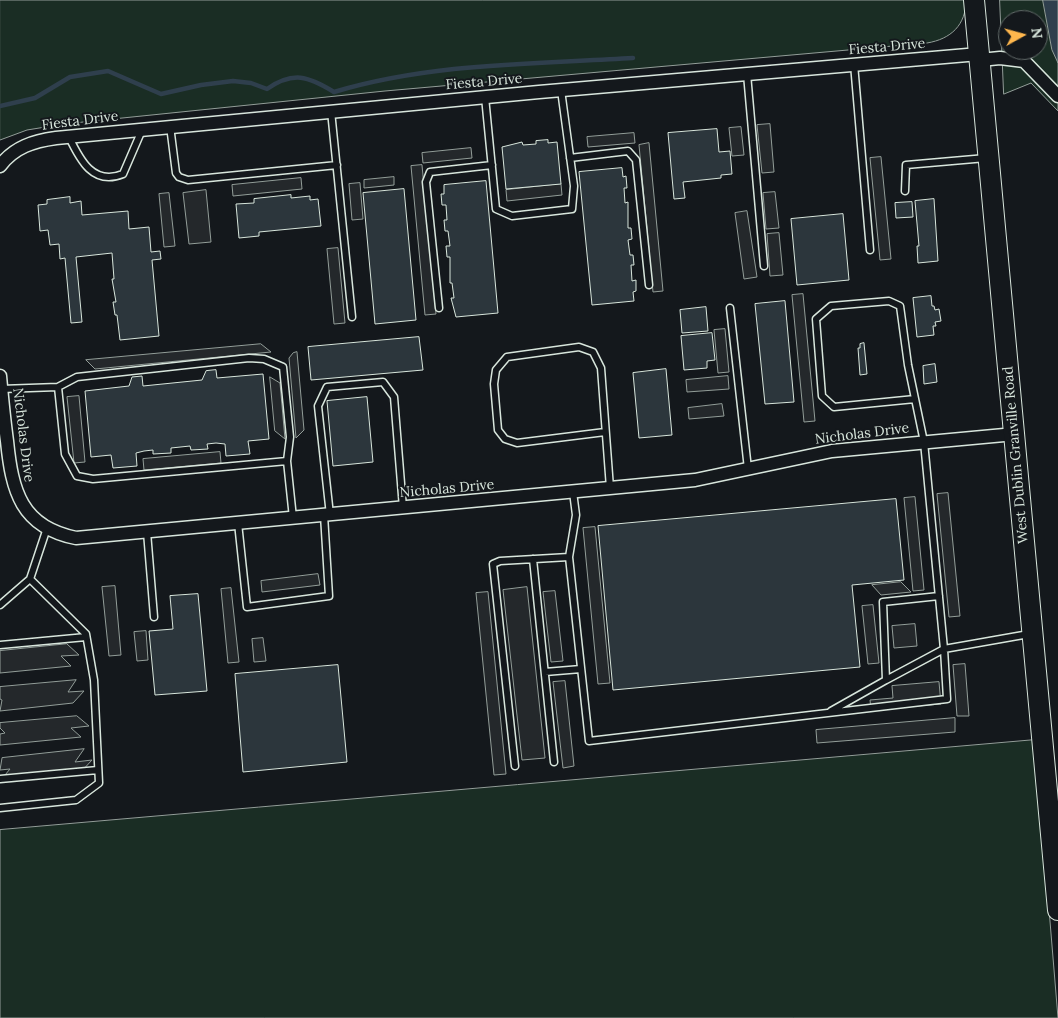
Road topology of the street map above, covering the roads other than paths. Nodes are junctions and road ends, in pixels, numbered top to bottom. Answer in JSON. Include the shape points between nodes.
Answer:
{"nodes":[{"id":1,"x":974,"y":0,"type":"edge"},
{"id":2,"x":979,"y":57,"type":"junction"},
{"id":3,"x":854,"y":64,"type":"junction"},
{"id":4,"x":746,"y":74,"type":"junction"},
{"id":5,"x":561,"y":90,"type":"junction"},
{"id":6,"x":1058,"y":96,"type":"edge"},
{"id":7,"x":485,"y":97,"type":"junction"},
{"id":8,"x":331,"y":111,"type":"junction"},
{"id":9,"x":170,"y":126,"type":"junction"},
{"id":10,"x":143,"y":129,"type":"junction"},
{"id":11,"x":69,"y":136,"type":"junction"},
{"id":12,"x":570,"y":158,"type":"junction"},
{"id":13,"x":990,"y":158,"type":"junction"},
{"id":14,"x":337,"y":165,"type":"junction"},
{"id":15,"x":492,"y":165,"type":"junction"},
{"id":16,"x":0,"y":166,"type":"edge"},
{"id":17,"x":905,"y":191,"type":"dead end"},
{"id":18,"x":870,"y":250,"type":"dead end"},
{"id":19,"x":764,"y":266,"type":"dead end"},
{"id":20,"x":649,"y":284,"type":"dead end"},
{"id":21,"x":439,"y":308,"type":"dead end"},
{"id":22,"x":730,"y":308,"type":"dead end"},
{"id":23,"x":352,"y":317,"type":"dead end"},
{"id":24,"x":0,"y":376,"type":"edge"},
{"id":25,"x":58,"y":387,"type":"junction"},
{"id":26,"x":1,"y":389,"type":"junction"},
{"id":27,"x":915,"y":399,"type":"junction"},
{"id":28,"x":606,"y":432,"type":"junction"},
{"id":29,"x":1015,"y":434,"type":"junction"},
{"id":30,"x":924,"y":442,"type":"junction"},
{"id":31,"x":287,"y":461,"type":"junction"},
{"id":32,"x":748,"y":469,"type":"junction"},
{"id":33,"x":610,"y":488,"type":"junction"},
{"id":34,"x":573,"y":492,"type":"junction"},
{"id":35,"x":403,"y":508,"type":"junction"},
{"id":36,"x":327,"y":515,"type":"junction"},
{"id":37,"x":293,"y":518,"type":"junction"},
{"id":38,"x":238,"y":523,"type":"junction"},
{"id":39,"x":48,"y":528,"type":"junction"},
{"id":40,"x":147,"y":532,"type":"junction"},
{"id":41,"x":569,"y":557,"type":"junction"},
{"id":42,"x":534,"y":559,"type":"junction"},
{"id":43,"x":30,"y":580,"type":"junction"},
{"id":44,"x":939,"y":596,"type":"junction"},
{"id":45,"x":0,"y":605,"type":"edge"},
{"id":46,"x":154,"y":617,"type":"dead end"},
{"id":47,"x":1033,"y":633,"type":"junction"},
{"id":48,"x":86,"y":637,"type":"junction"},
{"id":49,"x":0,"y":645,"type":"edge"},
{"id":50,"x":944,"y":649,"type":"junction"},
{"id":51,"x":581,"y":669,"type":"junction"},
{"id":52,"x":545,"y":672,"type":"junction"},
{"id":53,"x":886,"y":680,"type":"junction"},
{"id":54,"x":828,"y":712,"type":"junction"},
{"id":55,"x":554,"y":762,"type":"dead end"},
{"id":56,"x":514,"y":766,"type":"dead end"},
{"id":57,"x":98,"y":770,"type":"junction"},
{"id":58,"x":0,"y":779,"type":"edge"},
{"id":59,"x":0,"y":808,"type":"edge"},
{"id":60,"x":1055,"y":854,"type":"edge"},
{"id":61,"x":1058,"y":910,"type":"edge"}],
"edges":[{"from":1,"to":2,"type":"main road","name":"West Dublin Granville Road"},
{"from":2,"to":3,"type":"street","name":"Fiesta Drive"},
{"from":2,"to":6,"type":"street","name":"Fiesta Drive","via":[[1026,62]]},
{"from":2,"to":13,"type":"main road","name":"West Dublin Granville Road"},
{"from":3,"to":4,"type":"street","name":"Fiesta Drive"},
{"from":3,"to":18,"type":"lane"},
{"from":4,"to":5,"type":"street","name":"Fiesta Drive"},
{"from":4,"to":19,"type":"lane"},
{"from":5,"to":7,"type":"street","name":"Fiesta Drive"},
{"from":5,"to":12,"type":"lane"},
{"from":7,"to":8,"type":"street","name":"Fiesta Drive"},
{"from":7,"to":15,"type":"lane"},
{"from":8,"to":9,"type":"street","name":"Fiesta Drive"},
{"from":8,"to":14,"type":"lane"},
{"from":9,"to":10,"type":"street","name":"Fiesta Drive"},
{"from":9,"to":14,"type":"lane","via":[[176,173],[188,180]]},
{"from":10,"to":11,"type":"street","name":"Fiesta Drive"},
{"from":10,"to":11,"type":"lane","via":[[123,174],[110,177],[90,171],[81,161]]},
{"from":11,"to":16,"type":"street","name":"Fiesta Drive","via":[[24,146],[8,155]]},
{"from":12,"to":15,"type":"lane","via":[[574,186],[572,209],[512,216],[496,210]]},
{"from":12,"to":20,"type":"lane","via":[[628,151],[636,160]]},
{"from":13,"to":17,"type":"lane","via":[[906,165]]},
{"from":13,"to":29,"type":"main road","name":"West Dublin Granville Road"},
{"from":14,"to":23,"type":"lane"},
{"from":15,"to":21,"type":"lane","via":[[430,172],[426,182]]},
{"from":22,"to":32,"type":"lane"},
{"from":24,"to":26,"type":"street","name":"Nicholas Drive"},
{"from":25,"to":26,"type":"lane"},
{"from":25,"to":31,"type":"lane","via":[[65,454],[76,476],[93,479]]},
{"from":25,"to":31,"type":"lane","via":[[77,377],[264,359],[283,367],[290,437]]},
{"from":26,"to":39,"type":"street","name":"Nicholas Drive","via":[[10,470],[16,493],[33,519]]},
{"from":27,"to":27,"type":"lane","via":[[900,306],[889,301],[831,306],[816,319],[822,396],[834,407]]},
{"from":27,"to":30,"type":"lane"},
{"from":28,"to":28,"type":"lane","via":[[601,368],[594,352],[579,347],[507,357],[496,370],[498,430],[505,439],[517,443]]},
{"from":28,"to":33,"type":"lane"},
{"from":29,"to":30,"type":"street","name":"Nicholas Drive"},
{"from":29,"to":47,"type":"main road","name":"West Dublin Granville Road"},
{"from":30,"to":32,"type":"street","name":"Nicholas Drive","via":[[832,451]]},
{"from":30,"to":44,"type":"lane"},
{"from":31,"to":37,"type":"lane"},
{"from":32,"to":33,"type":"street","name":"Nicholas Drive","via":[[695,480]]},
{"from":33,"to":34,"type":"street","name":"Nicholas Drive"},
{"from":34,"to":35,"type":"street","name":"Nicholas Drive"},
{"from":34,"to":41,"type":"lane","via":[[576,516]]},
{"from":35,"to":36,"type":"street","name":"Nicholas Drive"},
{"from":35,"to":36,"type":"lane","via":[[394,397],[383,382],[327,387],[318,406]]},
{"from":36,"to":37,"type":"street","name":"Nicholas Drive"},
{"from":36,"to":38,"type":"lane","via":[[329,596],[247,607]]},
{"from":37,"to":38,"type":"street","name":"Nicholas Drive"},
{"from":38,"to":40,"type":"street","name":"Nicholas Drive"},
{"from":39,"to":40,"type":"street","name":"Nicholas Drive","via":[[76,538]]},
{"from":39,"to":43,"type":"lane"},
{"from":40,"to":46,"type":"lane"},
{"from":41,"to":42,"type":"lane"},
{"from":41,"to":51,"type":"lane"},
{"from":42,"to":52,"type":"lane"},
{"from":42,"to":56,"type":"lane","via":[[493,564]]},
{"from":43,"to":45,"type":"lane"},
{"from":43,"to":48,"type":"lane"},
{"from":44,"to":50,"type":"lane"},
{"from":44,"to":53,"type":"lane","via":[[882,602]]},
{"from":47,"to":50,"type":"lane"},
{"from":47,"to":60,"type":"main road","name":"West Dublin Granville Road"},
{"from":48,"to":49,"type":"lane"},
{"from":48,"to":57,"type":"lane","via":[[94,680]]},
{"from":50,"to":53,"type":"lane"},
{"from":50,"to":54,"type":"lane","via":[[948,699]]},
{"from":51,"to":52,"type":"lane"},
{"from":51,"to":54,"type":"lane","via":[[589,741]]},
{"from":52,"to":55,"type":"lane"},
{"from":53,"to":54,"type":"lane"},
{"from":57,"to":58,"type":"lane"},
{"from":57,"to":59,"type":"lane","via":[[99,783],[76,800]]},
{"from":60,"to":61,"type":"main road","name":"West Dublin Granville Road"}]}
